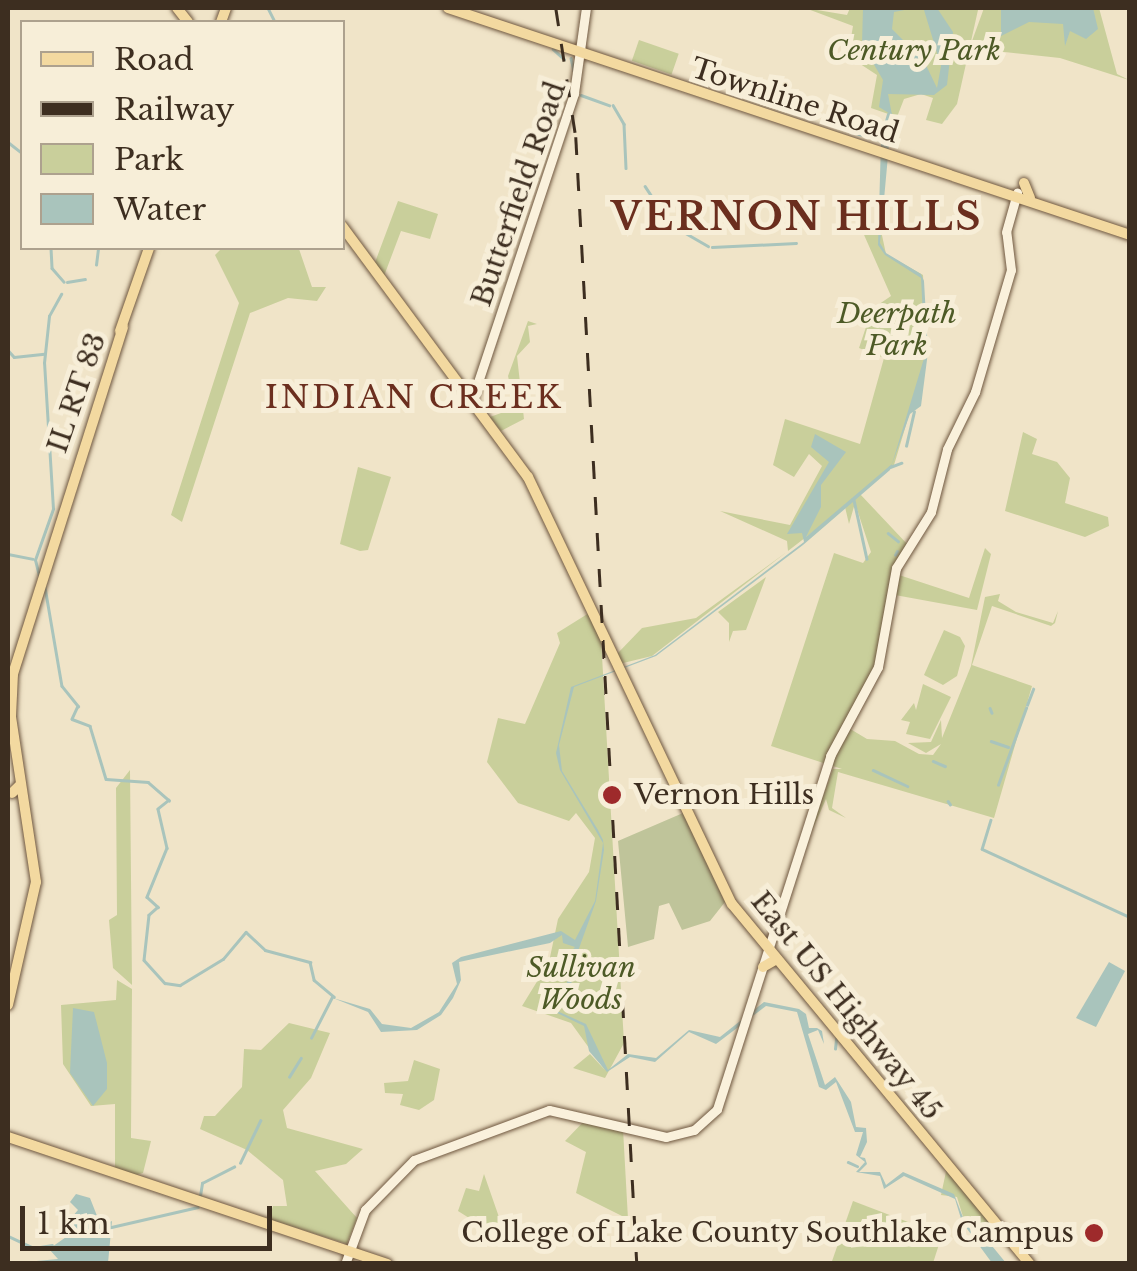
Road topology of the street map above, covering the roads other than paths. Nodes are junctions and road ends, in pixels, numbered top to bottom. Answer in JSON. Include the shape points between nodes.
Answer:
{"nodes":[{"id":1,"x":448,"y":8,"type":"edge"},
{"id":2,"x":457,"y":8,"type":"edge"},
{"id":3,"x":588,"y":8,"type":"edge"},
{"id":4,"x":585,"y":53,"type":"junction"},
{"id":5,"x":883,"y":152,"type":"junction"},
{"id":6,"x":932,"y":158,"type":"dead end"},
{"id":7,"x":941,"y":168,"type":"junction"},
{"id":8,"x":1018,"y":195,"type":"junction"},
{"id":9,"x":345,"y":230,"type":"edge"},
{"id":10,"x":1130,"y":233,"type":"edge"},
{"id":11,"x":148,"y":250,"type":"edge"},
{"id":12,"x":472,"y":396,"type":"junction"},
{"id":13,"x":902,"y":560,"type":"junction"},
{"id":14,"x":39,"y":586,"type":"junction"},
{"id":15,"x":8,"y":680,"type":"edge"},
{"id":16,"x":8,"y":725,"type":"edge"},
{"id":17,"x":22,"y":796,"type":"junction"},
{"id":18,"x":770,"y":933,"type":"junction"},
{"id":19,"x":755,"y":935,"type":"junction"},
{"id":20,"x":766,"y":947,"type":"junction"},
{"id":21,"x":778,"y":959,"type":"junction"},
{"id":22,"x":763,"y":967,"type":"junction"},
{"id":23,"x":8,"y":989,"type":"edge"},
{"id":24,"x":8,"y":1005,"type":"edge"},
{"id":25,"x":750,"y":1015,"type":"junction"},
{"id":26,"x":8,"y":1139,"type":"edge"},
{"id":27,"x":350,"y":1255,"type":"edge"},
{"id":28,"x":384,"y":1264,"type":"edge"},
{"id":29,"x":1030,"y":1264,"type":"edge"}],
"edges":[{"from":1,"to":4,"type":"main road","name":"Townline Road"},
{"from":2,"to":4,"type":"main road","name":"Townline Road"},
{"from":3,"to":4,"type":"main road","name":"Butterfield Road"},
{"from":4,"to":5,"type":"main road","name":"Townline Road"},
{"from":4,"to":12,"type":"main road","name":"Butterfield Road"},
{"from":5,"to":7,"type":"main road","name":"Townline Road"},
{"from":5,"to":8,"type":"main road","name":"Townline Road"},
{"from":6,"to":7,"type":"main road"},
{"from":7,"to":8,"type":"main road","name":"Townline Road"},
{"from":8,"to":10,"type":"main road","name":"Townline Road"},
{"from":8,"to":10,"type":"main road","name":"Townline Road"},
{"from":8,"to":13,"type":"main road","via":[[1006,232],[1011,270],[934,504]]},
{"from":9,"to":12,"type":"main road","name":"East US Highway 45"},
{"from":11,"to":14,"type":"main road","name":"IL RT 83"},
{"from":12,"to":19,"type":"main road","name":"East US Highway 45","via":[[528,477],[720,884]]},
{"from":13,"to":18,"type":"main road","via":[[878,667],[830,756]]},
{"from":13,"to":20,"type":"main road","via":[[878,673],[834,752]]},
{"from":14,"to":15,"type":"main road","name":"IL RT 83"},
{"from":14,"to":17,"type":"main road","via":[[10,692]]},
{"from":16,"to":17,"type":"main road"},
{"from":17,"to":23,"type":"main road","via":[[33,886]]},
{"from":17,"to":24,"type":"main road","via":[[36,901]]},
{"from":18,"to":19,"type":"main road"},
{"from":18,"to":20,"type":"main road"},
{"from":19,"to":20,"type":"main road","name":"East US Highway 45"},
{"from":20,"to":21,"type":"main road","name":"East US Highway 45"},
{"from":20,"to":22,"type":"main road"},
{"from":20,"to":25,"type":"main road"},
{"from":21,"to":22,"type":"main road"},
{"from":21,"to":29,"type":"main road","name":"East US Highway 45"},
{"from":22,"to":25,"type":"main road"},
{"from":25,"to":27,"type":"main road","via":[[719,1105],[690,1133],[660,1137],[565,1110],[404,1165],[365,1210]]},
{"from":26,"to":27,"type":"main road"},
{"from":27,"to":28,"type":"main road"}]}
